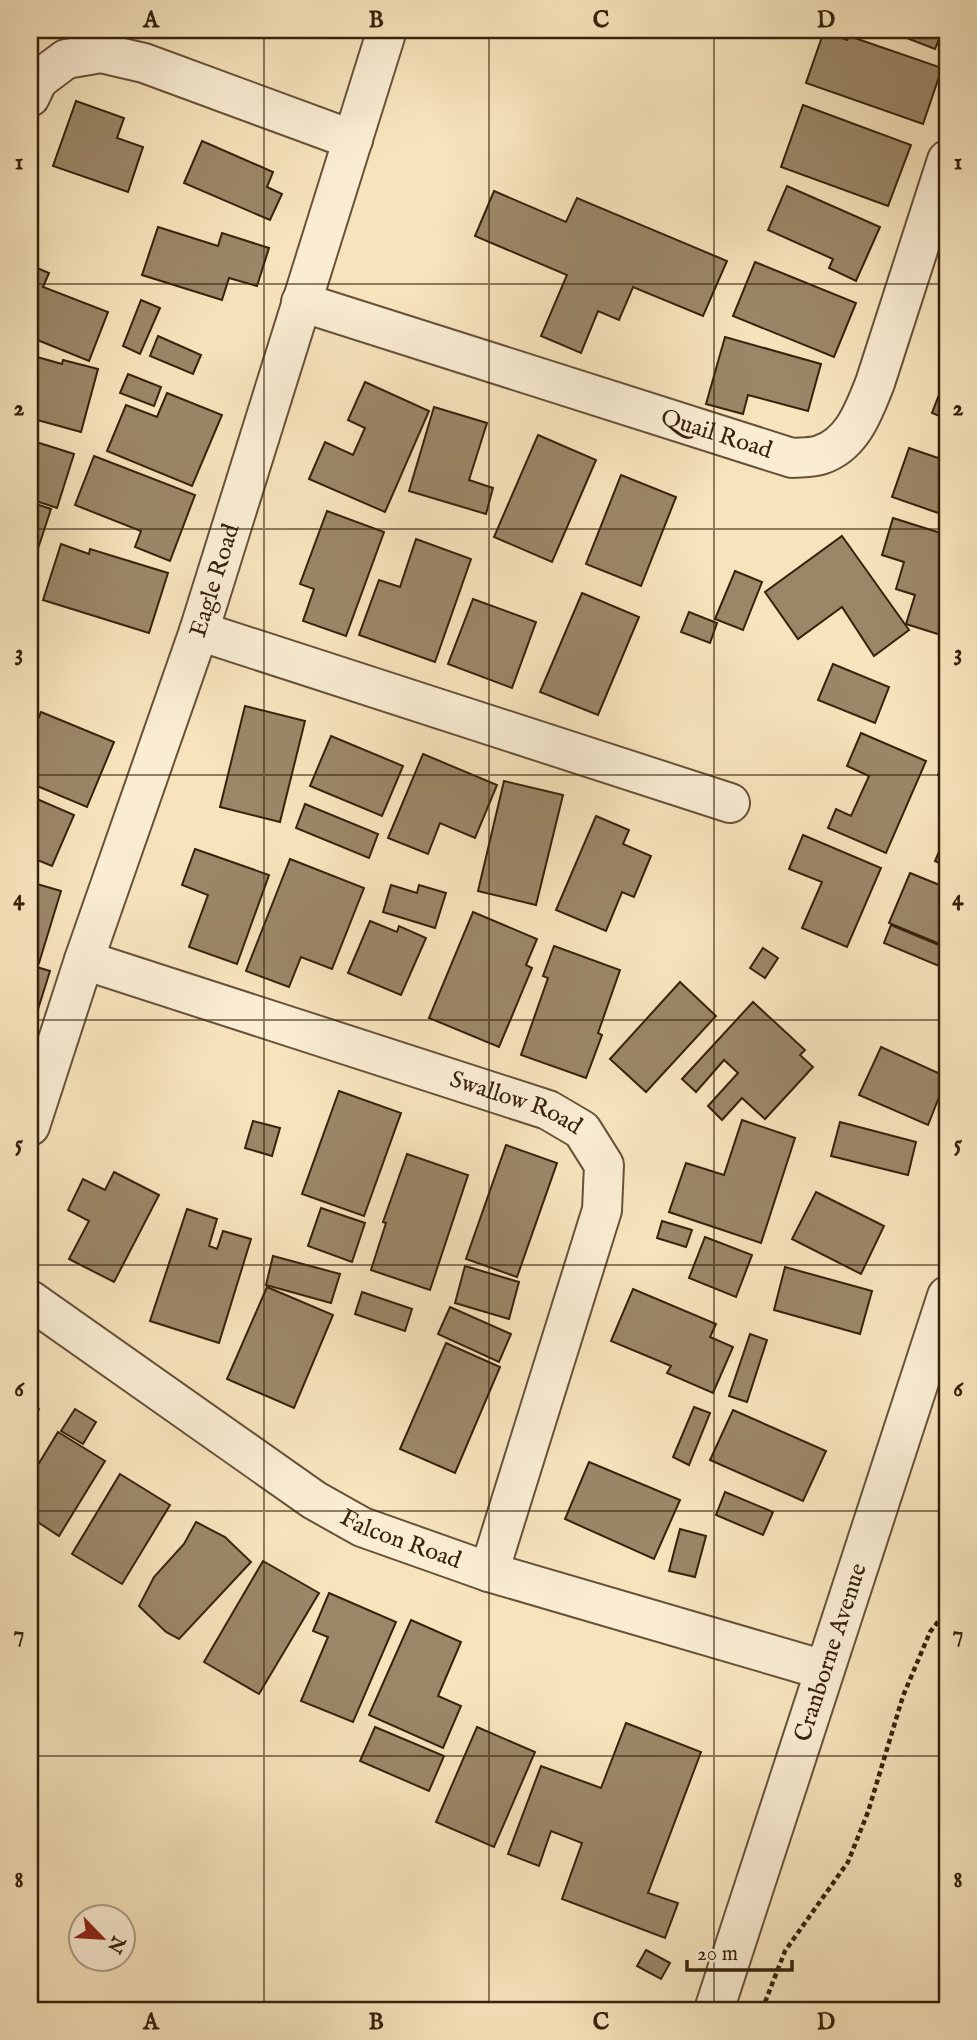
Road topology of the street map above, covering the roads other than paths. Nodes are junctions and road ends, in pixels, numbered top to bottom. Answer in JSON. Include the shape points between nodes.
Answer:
{"nodes":[{"id":1,"x":387,"y":30,"type":"edge"},
{"id":2,"x":30,"y":97,"type":"edge"},
{"id":3,"x":353,"y":140,"type":"junction"},
{"id":4,"x":947,"y":160,"type":"edge"},
{"id":5,"x":301,"y":302,"type":"junction"},
{"id":6,"x":199,"y":631,"type":"junction"},
{"id":7,"x":730,"y":803,"type":"dead end"},
{"id":8,"x":84,"y":960,"type":"junction"},
{"id":9,"x":30,"y":1126,"type":"edge"},
{"id":10,"x":947,"y":1296,"type":"edge"},
{"id":11,"x":30,"y":1300,"type":"edge"},
{"id":12,"x":489,"y":1572,"type":"junction"},
{"id":13,"x":824,"y":1670,"type":"junction"},
{"id":14,"x":714,"y":2010,"type":"edge"}],
"edges":[{"from":1,"to":3,"type":"street","name":"Eagle Road"},
{"from":2,"to":3,"type":"street","via":[[38,80],[66,59],[101,53],[144,63]]},
{"from":3,"to":5,"type":"street","name":"Eagle Road"},
{"from":4,"to":5,"type":"street","name":"Quail Road","via":[[862,416],[843,442],[819,455],[792,458]]},
{"from":5,"to":6,"type":"street","name":"Eagle Road"},
{"from":6,"to":7,"type":"street"},
{"from":6,"to":8,"type":"street","name":"Eagle Road"},
{"from":8,"to":9,"type":"street","name":"Eagle Road"},
{"from":8,"to":12,"type":"street","name":"Swallow Road","via":[[548,1110],[582,1130],[604,1165],[603,1210]]},
{"from":10,"to":13,"type":"street","name":"Cranborne Avenue"},
{"from":11,"to":12,"type":"street","name":"Falcon Road","via":[[314,1500],[362,1527]]},
{"from":12,"to":13,"type":"street","name":"Falcon Road"},
{"from":13,"to":14,"type":"street","name":"Cranborne Avenue"}]}
